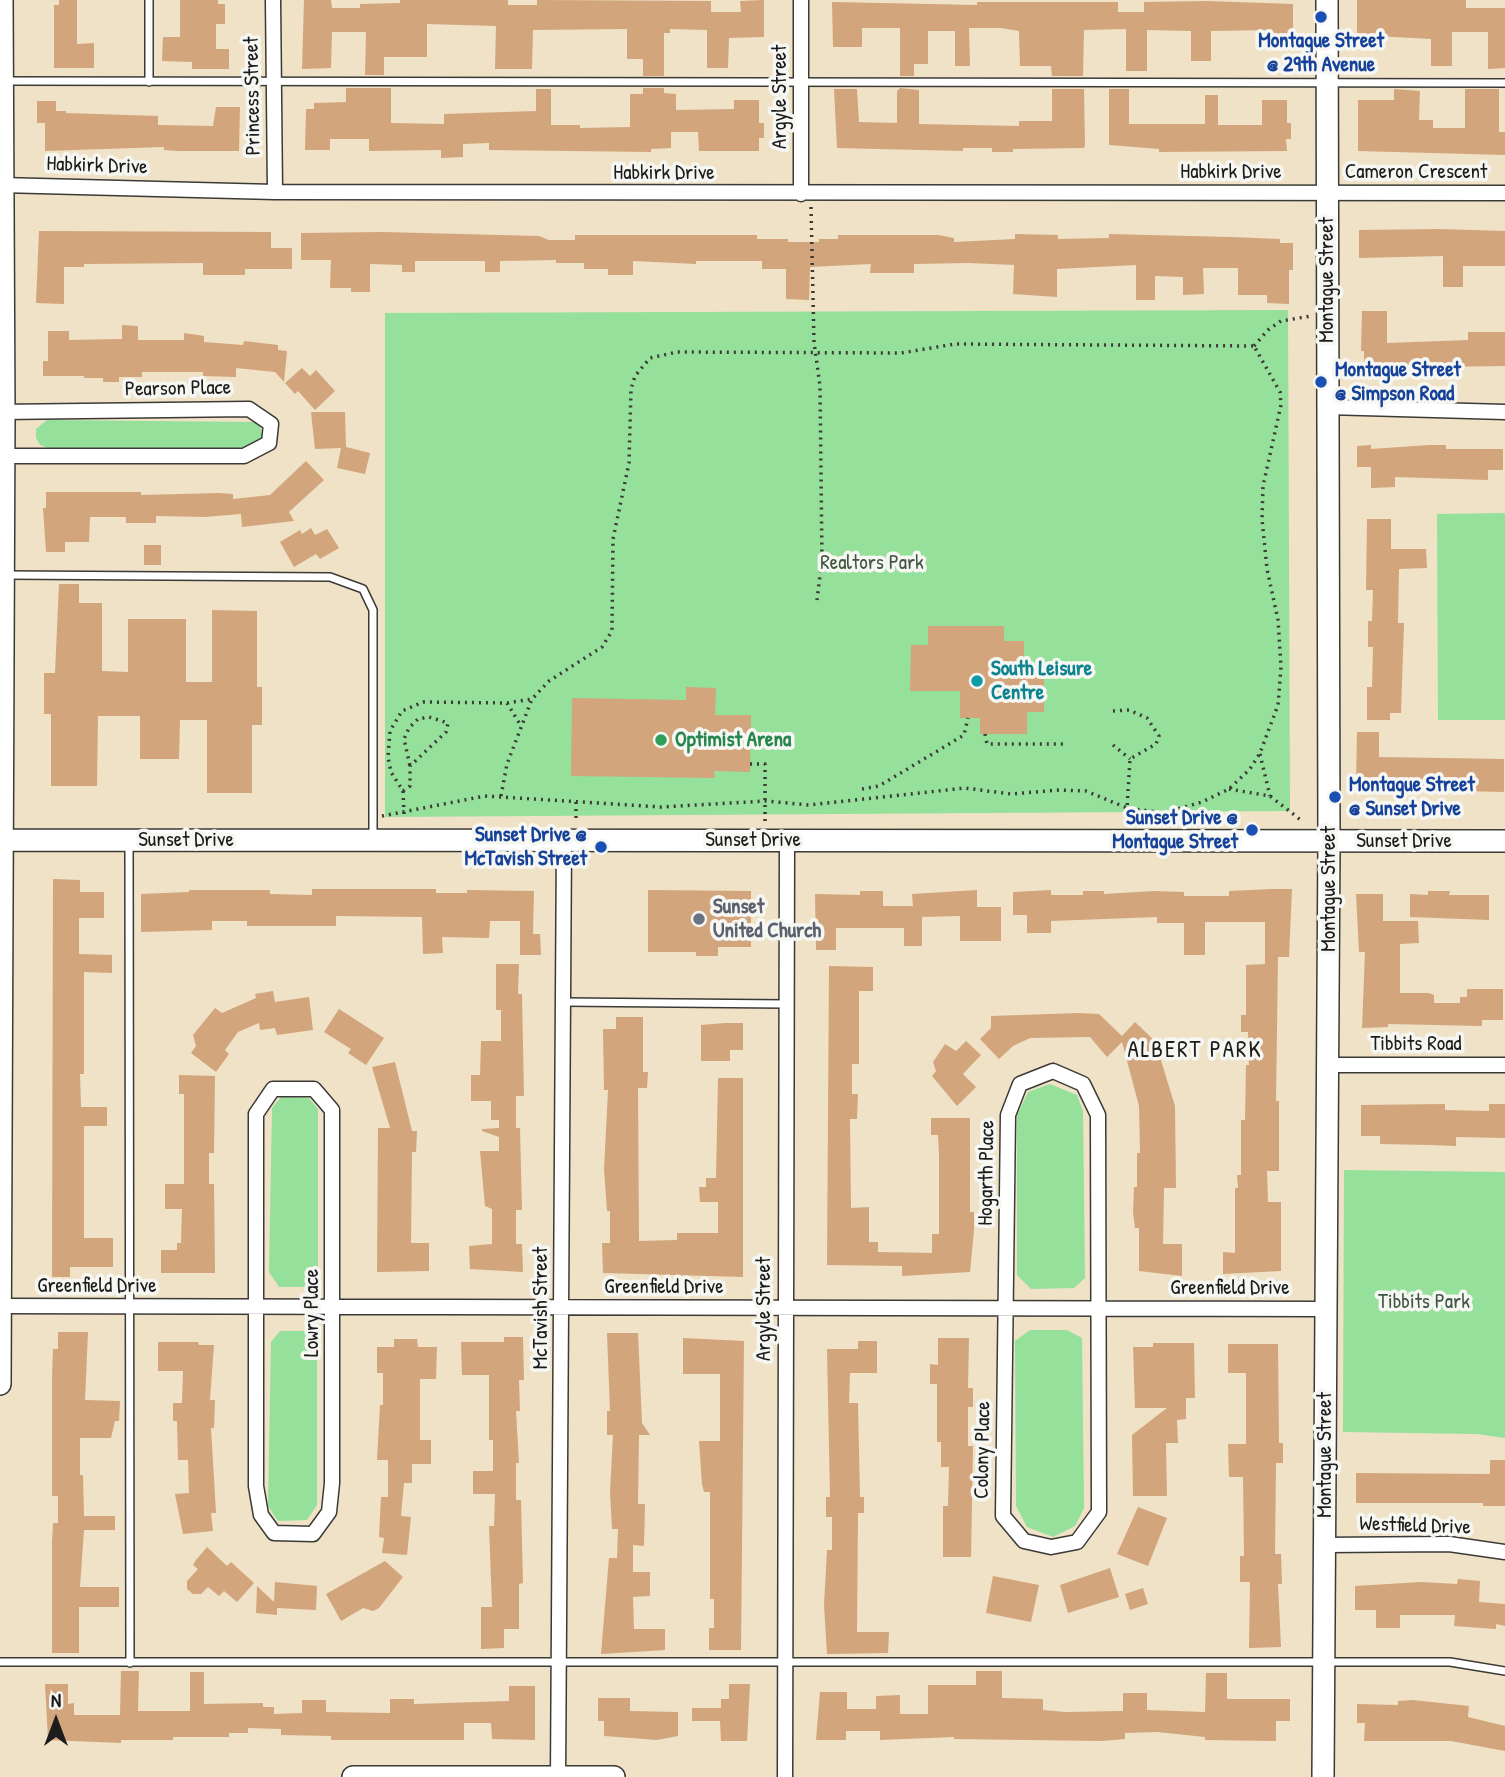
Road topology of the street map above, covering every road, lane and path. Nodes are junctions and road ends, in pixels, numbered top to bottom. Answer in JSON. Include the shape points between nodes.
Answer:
{"nodes":[{"id":1,"x":2,"y":0,"type":"edge"},
{"id":2,"x":149,"y":0,"type":"edge"},
{"id":3,"x":273,"y":0,"type":"edge"},
{"id":4,"x":801,"y":0,"type":"edge"},
{"id":5,"x":1328,"y":0,"type":"edge"},
{"id":6,"x":801,"y":80,"type":"junction"},
{"id":7,"x":1,"y":81,"type":"edge"},
{"id":8,"x":149,"y":82,"type":"junction"},
{"id":9,"x":272,"y":82,"type":"junction"},
{"id":10,"x":1505,"y":83,"type":"edge"},
{"id":11,"x":1328,"y":84,"type":"junction"},
{"id":12,"x":1,"y":185,"type":"edge"},
{"id":13,"x":275,"y":192,"type":"junction"},
{"id":14,"x":1327,"y":192,"type":"junction"},
{"id":15,"x":1505,"y":193,"type":"edge"},
{"id":16,"x":806,"y":194,"type":"junction"},
{"id":17,"x":1327,"y":316,"type":"junction"},
{"id":18,"x":1254,"y":346,"type":"junction"},
{"id":19,"x":817,"y":354,"type":"junction"},
{"id":20,"x":1327,"y":407,"type":"junction"},
{"id":21,"x":2,"y":412,"type":"edge"},
{"id":22,"x":1505,"y":412,"type":"edge"},
{"id":23,"x":2,"y":456,"type":"edge"},
{"id":24,"x":4,"y":575,"type":"junction"},
{"id":25,"x":817,"y":600,"type":"dead end"},
{"id":26,"x":532,"y":699,"type":"junction"},
{"id":27,"x":507,"y":703,"type":"junction"},
{"id":28,"x":1113,"y":711,"type":"dead end"},
{"id":29,"x":968,"y":718,"type":"dead end"},
{"id":30,"x":521,"y":726,"type":"junction"},
{"id":31,"x":985,"y":734,"type":"dead end"},
{"id":32,"x":1066,"y":744,"type":"dead end"},
{"id":33,"x":1113,"y":745,"type":"dead end"},
{"id":34,"x":1260,"y":753,"type":"junction"},
{"id":35,"x":1129,"y":759,"type":"junction"},
{"id":36,"x":750,"y":764,"type":"dead end"},
{"id":37,"x":410,"y":766,"type":"junction"},
{"id":38,"x":862,"y":789,"type":"dead end"},
{"id":39,"x":1229,"y":789,"type":"junction"},
{"id":40,"x":403,"y":791,"type":"junction"},
{"id":41,"x":501,"y":796,"type":"junction"},
{"id":42,"x":1270,"y":796,"type":"junction"},
{"id":43,"x":765,"y":801,"type":"junction"},
{"id":44,"x":1127,"y":808,"type":"junction"},
{"id":45,"x":404,"y":814,"type":"junction"},
{"id":46,"x":374,"y":817,"type":"junction"},
{"id":47,"x":1,"y":839,"type":"edge"},
{"id":48,"x":129,"y":840,"type":"junction"},
{"id":49,"x":373,"y":840,"type":"junction"},
{"id":50,"x":564,"y":840,"type":"junction"},
{"id":51,"x":765,"y":840,"type":"junction"},
{"id":52,"x":787,"y":840,"type":"junction"},
{"id":53,"x":1125,"y":841,"type":"junction"},
{"id":54,"x":1329,"y":841,"type":"junction"},
{"id":55,"x":1505,"y":841,"type":"edge"},
{"id":56,"x":562,"y":1002,"type":"junction"},
{"id":57,"x":786,"y":1004,"type":"junction"},
{"id":58,"x":1328,"y":1065,"type":"junction"},
{"id":59,"x":1505,"y":1065,"type":"edge"},
{"id":60,"x":0,"y":1208,"type":"edge"},
{"id":61,"x":0,"y":1255,"type":"edge"},
{"id":62,"x":1,"y":1306,"type":"edge"},
{"id":63,"x":130,"y":1307,"type":"junction"},
{"id":64,"x":258,"y":1307,"type":"junction"},
{"id":65,"x":334,"y":1307,"type":"junction"},
{"id":66,"x":563,"y":1307,"type":"junction"},
{"id":67,"x":785,"y":1308,"type":"junction"},
{"id":68,"x":1099,"y":1309,"type":"junction"},
{"id":69,"x":1007,"y":1310,"type":"junction"},
{"id":70,"x":1326,"y":1310,"type":"junction"},
{"id":71,"x":0,"y":1384,"type":"edge"},
{"id":72,"x":1324,"y":1545,"type":"junction"},
{"id":73,"x":1505,"y":1552,"type":"edge"},
{"id":74,"x":558,"y":1660,"type":"junction"},
{"id":75,"x":0,"y":1662,"type":"edge"},
{"id":76,"x":130,"y":1663,"type":"junction"},
{"id":77,"x":785,"y":1663,"type":"junction"},
{"id":78,"x":1324,"y":1664,"type":"junction"},
{"id":79,"x":1505,"y":1671,"type":"edge"},
{"id":80,"x":558,"y":1776,"type":"edge"},
{"id":81,"x":354,"y":1777,"type":"edge"},
{"id":82,"x":614,"y":1777,"type":"edge"},
{"id":83,"x":785,"y":1777,"type":"edge"},
{"id":84,"x":1323,"y":1777,"type":"edge"}],
"edges":[{"from":1,"to":7,"type":"street"},
{"from":2,"to":8,"type":"lane"},
{"from":3,"to":9,"type":"street","name":"Princess Street"},
{"from":4,"to":6,"type":"street","name":"Argyle Street"},
{"from":5,"to":11,"type":"street","name":"Montague Street"},
{"from":6,"to":9,"type":"lane"},
{"from":6,"to":11,"type":"lane"},
{"from":6,"to":16,"type":"street","name":"Argyle Street"},
{"from":7,"to":8,"type":"lane"},
{"from":7,"to":12,"type":"street"},
{"from":8,"to":9,"type":"lane"},
{"from":9,"to":13,"type":"street","name":"Princess Street"},
{"from":10,"to":11,"type":"lane"},
{"from":11,"to":14,"type":"street","name":"Montague Street"},
{"from":12,"to":13,"type":"street","name":"Habkirk Drive"},
{"from":12,"to":21,"type":"street"},
{"from":13,"to":16,"type":"street","name":"Habkirk Drive"},
{"from":14,"to":15,"type":"street","name":"Cameron Crescent"},
{"from":14,"to":16,"type":"street","name":"Habkirk Drive"},
{"from":14,"to":17,"type":"street","name":"Montague Street"},
{"from":16,"to":19,"type":"path"},
{"from":17,"to":18,"type":"path","via":[[1281,321]]},
{"from":17,"to":20,"type":"street","name":"Montague Street"},
{"from":18,"to":19,"type":"path","via":[[955,344],[901,353]]},
{"from":18,"to":34,"type":"path","via":[[1277,384],[1282,405],[1268,458],[1262,519],[1281,667],[1278,705]]},
{"from":19,"to":25,"type":"path","via":[[821,559]]},
{"from":19,"to":26,"type":"path","via":[[664,352],[641,366],[631,389],[629,463],[613,539],[612,631],[602,647],[549,681]]},
{"from":20,"to":22,"type":"street"},
{"from":20,"to":54,"type":"street","name":"Montague Street"},
{"from":21,"to":23,"type":"street"},
{"from":21,"to":23,"type":"street","name":"Pearson Place","via":[[249,409],[271,424],[269,443],[244,456]]},
{"from":23,"to":24,"type":"street"},
{"from":24,"to":46,"type":"lane","via":[[330,578],[363,589],[373,610]]},
{"from":24,"to":47,"type":"street"},
{"from":26,"to":27,"type":"path"},
{"from":26,"to":30,"type":"path"},
{"from":27,"to":30,"type":"path"},
{"from":27,"to":40,"type":"path","via":[[423,702],[402,711],[390,731],[388,757]]},
{"from":28,"to":35,"type":"path","via":[[1129,710],[1147,718],[1159,736],[1156,744]]},
{"from":29,"to":38,"type":"path","via":[[964,735],[879,786]]},
{"from":30,"to":41,"type":"path"},
{"from":31,"to":32,"type":"path","via":[[987,744]]},
{"from":33,"to":35,"type":"path"},
{"from":34,"to":39,"type":"path"},
{"from":34,"to":42,"type":"path"},
{"from":35,"to":44,"type":"path"},
{"from":36,"to":43,"type":"path","via":[[765,764]]},
{"from":37,"to":37,"type":"path","via":[[446,732],[448,723],[429,717],[418,719],[409,728],[404,739]]},
{"from":37,"to":40,"type":"path","via":[[410,786]]},
{"from":39,"to":42,"type":"path"},
{"from":39,"to":44,"type":"path","via":[[1164,813]]},
{"from":40,"to":45,"type":"path"},
{"from":41,"to":43,"type":"path","via":[[661,807]]},
{"from":41,"to":45,"type":"path"},
{"from":42,"to":54,"type":"path"},
{"from":43,"to":44,"type":"path","via":[[809,805],[965,788],[1011,794],[1086,791]]},
{"from":43,"to":51,"type":"path"},
{"from":44,"to":53,"type":"path"},
{"from":45,"to":46,"type":"path"},
{"from":46,"to":49,"type":"lane"},
{"from":47,"to":48,"type":"street","name":"Sunset Drive"},
{"from":47,"to":60,"type":"street"},
{"from":48,"to":49,"type":"street","name":"Sunset Drive"},
{"from":48,"to":63,"type":"lane"},
{"from":49,"to":50,"type":"street","name":"Sunset Drive"},
{"from":50,"to":51,"type":"street","name":"Sunset Drive"},
{"from":50,"to":56,"type":"street","name":"McTavish Street"},
{"from":51,"to":52,"type":"street","name":"Sunset Drive"},
{"from":52,"to":53,"type":"street","name":"Sunset Drive"},
{"from":52,"to":57,"type":"street","name":"Argyle Street"},
{"from":53,"to":54,"type":"street","name":"Sunset Drive"},
{"from":54,"to":55,"type":"street","name":"Sunset Drive"},
{"from":54,"to":58,"type":"street","name":"Montague Street"},
{"from":56,"to":57,"type":"lane"},
{"from":56,"to":66,"type":"street","name":"McTavish Street"},
{"from":57,"to":67,"type":"street","name":"Argyle Street"},
{"from":58,"to":59,"type":"street","name":"Tibbits Road"},
{"from":58,"to":70,"type":"street","name":"Montague Street"},
{"from":60,"to":61,"type":"street"},
{"from":61,"to":62,"type":"street"},
{"from":62,"to":63,"type":"street","name":"Greenfield Drive"},
{"from":62,"to":71,"type":"street"},
{"from":63,"to":64,"type":"street","name":"Greenfield Drive"},
{"from":63,"to":76,"type":"lane"},
{"from":64,"to":65,"type":"street","name":"Greenfield Drive"},
{"from":64,"to":65,"type":"street","name":"Lowry Place","via":[[257,1114],[273,1089],[314,1089],[332,1110]]},
{"from":64,"to":65,"type":"street","name":"Lowry Place","via":[[256,1486],[261,1515],[274,1533],[313,1534],[329,1513]]},
{"from":65,"to":66,"type":"street","name":"Greenfield Drive"},
{"from":66,"to":67,"type":"street","name":"Greenfield Drive"},
{"from":66,"to":74,"type":"street","name":"McTavish Street"},
{"from":67,"to":69,"type":"street","name":"Greenfield Drive"},
{"from":67,"to":77,"type":"street","name":"Argyle Street"},
{"from":68,"to":69,"type":"street","name":"Greenfield Drive"},
{"from":68,"to":69,"type":"street","name":"Hogarth Place","via":[[1098,1115],[1083,1084],[1054,1071],[1020,1084],[1008,1115]]},
{"from":68,"to":69,"type":"street","name":"Colony Place","via":[[1099,1512],[1077,1542],[1051,1547],[1024,1541],[1003,1516]]},
{"from":68,"to":70,"type":"street","name":"Greenfield Drive"},
{"from":70,"to":72,"type":"street","name":"Montague Street"},
{"from":72,"to":73,"type":"street","name":"Westfield Drive","via":[[1449,1544]]},
{"from":72,"to":78,"type":"street","name":"Montague Street"},
{"from":74,"to":76,"type":"lane"},
{"from":74,"to":77,"type":"lane"},
{"from":74,"to":80,"type":"street","name":"McTavish Street"},
{"from":75,"to":76,"type":"lane"},
{"from":77,"to":78,"type":"lane"},
{"from":77,"to":83,"type":"street","name":"Argyle Street"},
{"from":78,"to":79,"type":"lane","via":[[1450,1662]]},
{"from":78,"to":84,"type":"street","name":"Montague Street"},
{"from":80,"to":81,"type":"street"},
{"from":80,"to":82,"type":"street"}]}
